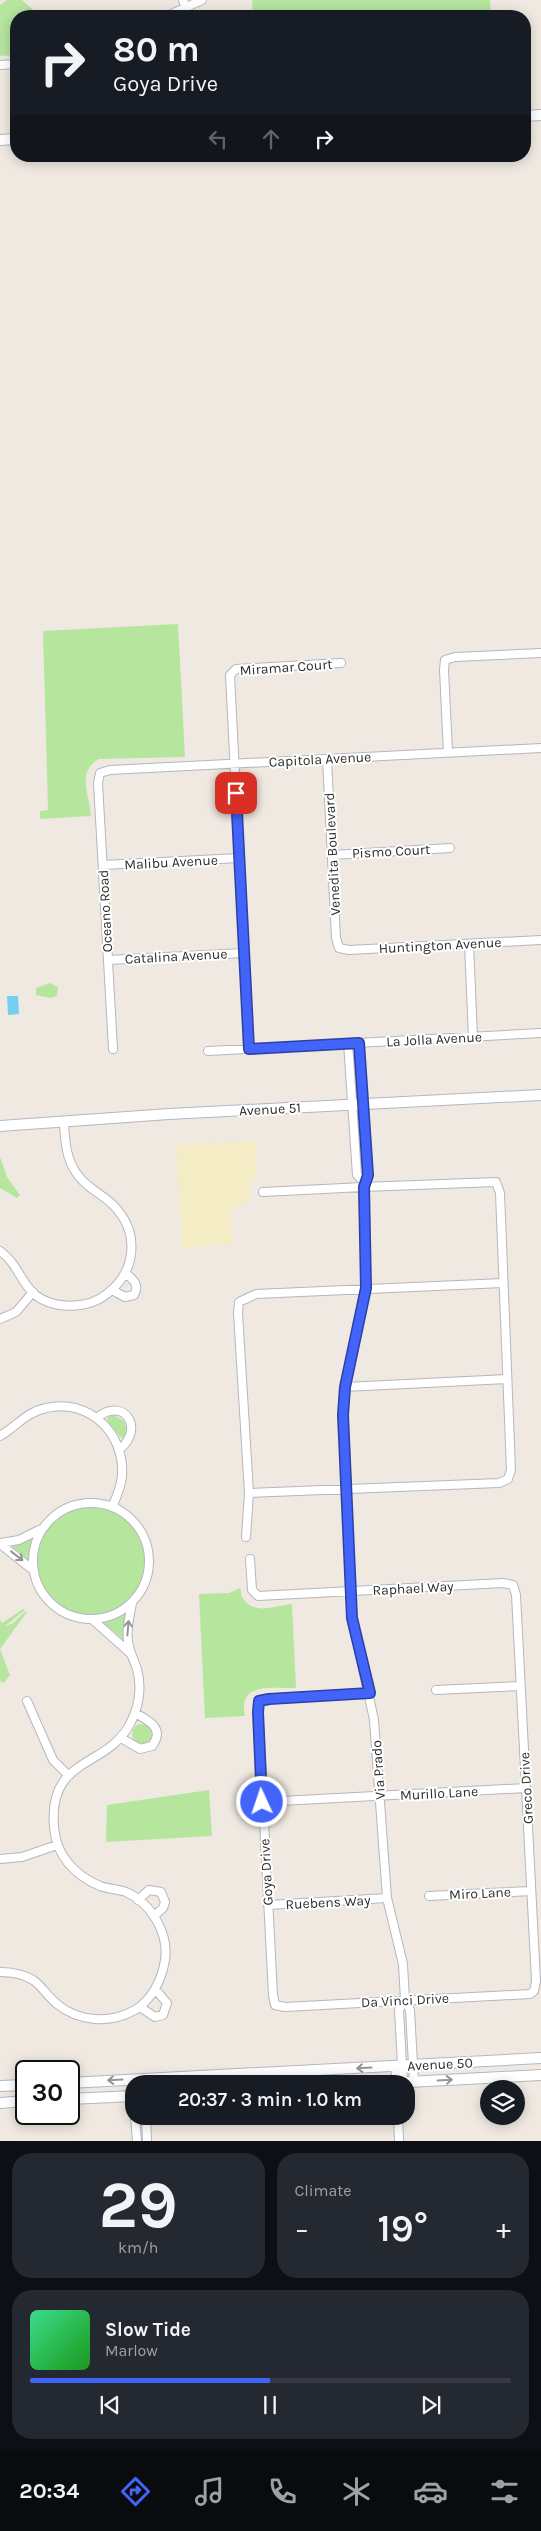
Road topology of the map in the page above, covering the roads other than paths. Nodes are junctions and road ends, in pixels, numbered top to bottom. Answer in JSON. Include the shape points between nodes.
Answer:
{"nodes":[{"id":1,"x":202,"y":0,"type":"edge"},
{"id":2,"x":185,"y":3,"type":"edge"},
{"id":3,"x":541,"y":653,"type":"edge"},
{"id":4,"x":340,"y":663,"type":"dead end"},
{"id":5,"x":541,"y":748,"type":"edge"},
{"id":6,"x":448,"y":752,"type":"junction"},
{"id":7,"x":326,"y":759,"type":"junction"},
{"id":8,"x":234,"y":764,"type":"junction"},
{"id":9,"x":100,"y":773,"type":"joint"},
{"id":10,"x":450,"y":848,"type":"dead end"},
{"id":11,"x":332,"y":855,"type":"junction"},
{"id":12,"x":239,"y":858,"type":"junction"},
{"id":13,"x":103,"y":865,"type":"junction"},
{"id":14,"x":541,"y":940,"type":"edge"},
{"id":15,"x":468,"y":944,"type":"junction"},
{"id":16,"x":339,"y":948,"type":"joint"},
{"id":17,"x":244,"y":953,"type":"junction"},
{"id":18,"x":108,"y":960,"type":"junction"},
{"id":19,"x":541,"y":1033,"type":"edge"},
{"id":20,"x":473,"y":1037,"type":"junction"},
{"id":21,"x":359,"y":1043,"type":"junction"},
{"id":22,"x":348,"y":1044,"type":"junction"},
{"id":23,"x":113,"y":1049,"type":"dead end"},
{"id":24,"x":249,"y":1049,"type":"junction"},
{"id":25,"x":208,"y":1051,"type":"dead end"},
{"id":26,"x":541,"y":1095,"type":"edge"},
{"id":27,"x":362,"y":1104,"type":"junction"},
{"id":28,"x":351,"y":1105,"type":"junction"},
{"id":29,"x":64,"y":1123,"type":"junction"},
{"id":30,"x":0,"y":1126,"type":"edge"},
{"id":31,"x":364,"y":1184,"type":"junction"},
{"id":32,"x":263,"y":1192,"type":"dead end"},
{"id":33,"x":0,"y":1251,"type":"edge"},
{"id":34,"x":125,"y":1273,"type":"junction"},
{"id":35,"x":503,"y":1283,"type":"junction"},
{"id":36,"x":366,"y":1288,"type":"junction"},
{"id":37,"x":112,"y":1290,"type":"junction"},
{"id":38,"x":33,"y":1292,"type":"junction"},
{"id":39,"x":0,"y":1319,"type":"edge"},
{"id":40,"x":507,"y":1379,"type":"junction"},
{"id":41,"x":345,"y":1387,"type":"junction"},
{"id":42,"x":98,"y":1418,"type":"junction"},
{"id":43,"x":0,"y":1436,"type":"edge"},
{"id":44,"x":120,"y":1449,"type":"junction"},
{"id":45,"x":346,"y":1489,"type":"junction"},
{"id":46,"x":250,"y":1493,"type":"junction"},
{"id":47,"x":113,"y":1505,"type":"junction"},
{"id":48,"x":40,"y":1529,"type":"junction"},
{"id":49,"x":246,"y":1537,"type":"dead end"},
{"id":50,"x":0,"y":1543,"type":"edge"},
{"id":51,"x":250,"y":1559,"type":"dead end"},
{"id":52,"x":33,"y":1570,"type":"junction"},
{"id":53,"x":513,"y":1585,"type":"joint"},
{"id":54,"x":351,"y":1591,"type":"junction"},
{"id":55,"x":132,"y":1603,"type":"junction"},
{"id":56,"x":93,"y":1620,"type":"junction"},
{"id":57,"x":130,"y":1653,"type":"junction"},
{"id":58,"x":520,"y":1686,"type":"junction"},
{"id":59,"x":436,"y":1690,"type":"dead end"},
{"id":60,"x":370,"y":1693,"type":"junction"},
{"id":61,"x":27,"y":1701,"type":"dead end"},
{"id":62,"x":135,"y":1713,"type":"junction"},
{"id":63,"x":121,"y":1738,"type":"junction"},
{"id":64,"x":68,"y":1775,"type":"junction"},
{"id":65,"x":526,"y":1788,"type":"junction"},
{"id":66,"x":380,"y":1796,"type":"junction"},
{"id":67,"x":262,"y":1802,"type":"junction"},
{"id":68,"x":57,"y":1845,"type":"junction"},
{"id":69,"x":0,"y":1859,"type":"edge"},
{"id":70,"x":531,"y":1891,"type":"junction"},
{"id":71,"x":429,"y":1896,"type":"dead end"},
{"id":72,"x":387,"y":1898,"type":"junction"},
{"id":73,"x":138,"y":1900,"type":"junction"},
{"id":74,"x":268,"y":1905,"type":"junction"},
{"id":75,"x":154,"y":1916,"type":"junction"},
{"id":76,"x":0,"y":1972,"type":"edge"},
{"id":77,"x":155,"y":1989,"type":"junction"},
{"id":78,"x":534,"y":1991,"type":"joint"},
{"id":79,"x":405,"y":2000,"type":"junction"},
{"id":80,"x":275,"y":2005,"type":"joint"},
{"id":81,"x":140,"y":2007,"type":"junction"},
{"id":82,"x":541,"y":2058,"type":"edge"},
{"id":83,"x":413,"y":2065,"type":"junction"},
{"id":84,"x":399,"y":2066,"type":"junction"},
{"id":85,"x":253,"y":2075,"type":"edge"},
{"id":86,"x":399,"y":2075,"type":"edge"},
{"id":87,"x":414,"y":2075,"type":"edge"},
{"id":88,"x":541,"y":2075,"type":"edge"},
{"id":89,"x":125,"y":2082,"type":"edge"},
{"id":90,"x":415,"y":2082,"type":"edge"},
{"id":91,"x":80,"y":2083,"type":"edge"},
{"id":92,"x":15,"y":2085,"type":"edge"},
{"id":93,"x":0,"y":2086,"type":"edge"},
{"id":94,"x":125,"y":2096,"type":"edge"},
{"id":95,"x":80,"y":2098,"type":"edge"},
{"id":96,"x":15,"y":2102,"type":"edge"},
{"id":97,"x":0,"y":2103,"type":"edge"},
{"id":98,"x":136,"y":2125,"type":"edge"},
{"id":99,"x":146,"y":2125,"type":"edge"},
{"id":100,"x":398,"y":2125,"type":"edge"},
{"id":101,"x":137,"y":2141,"type":"edge"},
{"id":102,"x":147,"y":2141,"type":"edge"},
{"id":103,"x":399,"y":2141,"type":"edge"}],
"edges":[{"from":1,"to":2,"type":"street"},
{"from":3,"to":6,"type":"street","via":[[445,660]]},
{"from":4,"to":8,"type":"street","name":"Miramar Court","via":[[232,671]]},
{"from":5,"to":6,"type":"street","name":"Capitola Avenue"},
{"from":6,"to":7,"type":"street","name":"Capitola Avenue"},
{"from":7,"to":8,"type":"street","name":"Capitola Avenue"},
{"from":7,"to":11,"type":"street","name":"Venedita Boulevard"},
{"from":8,"to":9,"type":"street","name":"Capitola Avenue"},
{"from":8,"to":12,"type":"street"},
{"from":9,"to":13,"type":"street","name":"Oceano Road"},
{"from":10,"to":11,"type":"street","name":"Pismo Court"},
{"from":11,"to":16,"type":"street","name":"Venedita Boulevard"},
{"from":12,"to":13,"type":"street","name":"Malibu Avenue"},
{"from":12,"to":17,"type":"street"},
{"from":13,"to":18,"type":"street","name":"Oceano Road"},
{"from":14,"to":15,"type":"street","name":"Huntington Avenue"},
{"from":15,"to":16,"type":"street","name":"Huntington Avenue"},
{"from":15,"to":20,"type":"street"},
{"from":17,"to":18,"type":"street","name":"Catalina Avenue"},
{"from":17,"to":24,"type":"street"},
{"from":18,"to":23,"type":"street","name":"Oceano Road"},
{"from":19,"to":20,"type":"street","name":"La Jolla Avenue"},
{"from":20,"to":21,"type":"street","name":"La Jolla Avenue"},
{"from":21,"to":22,"type":"street","name":"La Jolla Avenue"},
{"from":21,"to":27,"type":"street"},
{"from":22,"to":24,"type":"street","name":"La Jolla Avenue"},
{"from":22,"to":28,"type":"street"},
{"from":24,"to":25,"type":"street","name":"La Jolla Avenue"},
{"from":26,"to":27,"type":"main road","name":"Avenue 51"},
{"from":27,"to":28,"type":"main road","name":"Avenue 51"},
{"from":27,"to":31,"type":"street","via":[[368,1175]]},
{"from":28,"to":29,"type":"main road","name":"Avenue 51"},
{"from":28,"to":31,"type":"street","via":[[357,1176]]},
{"from":29,"to":30,"type":"main road","name":"Avenue 51"},
{"from":29,"to":34,"type":"street","via":[[67,1152],[76,1173],[89,1188],[115,1207],[129,1229],[132,1250]]},
{"from":31,"to":32,"type":"street"},
{"from":31,"to":35,"type":"street","via":[[496,1182],[500,1193]]},
{"from":31,"to":36,"type":"street","name":"Via Prado"},
{"from":33,"to":38,"type":"street","via":[[13,1263]]},
{"from":34,"to":37,"type":"street"},
{"from":34,"to":37,"type":"street","via":[[136,1284],[134,1295],[125,1297]]},
{"from":35,"to":36,"type":"street"},
{"from":35,"to":40,"type":"street"},
{"from":36,"to":41,"type":"street","name":"Via Prado"},
{"from":36,"to":46,"type":"street","via":[[256,1294],[239,1302]]},
{"from":37,"to":38,"type":"street","via":[[88,1303],[68,1306],[52,1303]]},
{"from":38,"to":39,"type":"street","via":[[16,1312]]},
{"from":40,"to":41,"type":"street"},
{"from":40,"to":45,"type":"street","via":[[511,1470],[508,1479],[499,1483]]},
{"from":41,"to":45,"type":"street","name":"Via Prado"},
{"from":42,"to":43,"type":"street","via":[[75,1408],[53,1406],[23,1418]]},
{"from":42,"to":44,"type":"street"},
{"from":42,"to":44,"type":"street","via":[[112,1410],[128,1418],[131,1434]]},
{"from":44,"to":47,"type":"street","via":[[122,1478]]},
{"from":45,"to":46,"type":"street"},
{"from":45,"to":54,"type":"street","name":"Via Prado"},
{"from":46,"to":49,"type":"street"},
{"from":47,"to":48,"type":"street","via":[[89,1503],[65,1508]]},
{"from":47,"to":55,"type":"street","via":[[130,1517],[148,1548],[146,1581]]},
{"from":48,"to":50,"type":"street","via":[[18,1540]]},
{"from":48,"to":52,"type":"street","via":[[34,1549]]},
{"from":50,"to":52,"type":"street","one_way":true},
{"from":51,"to":54,"type":"street","name":"Raphael Way","via":[[254,1594]]},
{"from":52,"to":56,"type":"street","via":[[39,1588],[51,1604],[71,1616]]},
{"from":53,"to":54,"type":"street","name":"Raphael Way"},
{"from":53,"to":58,"type":"street","name":"Greco Drive"},
{"from":54,"to":60,"type":"street","name":"Via Prado","via":[[355,1637]]},
{"from":55,"to":56,"type":"street","via":[[113,1615]]},
{"from":57,"to":55,"type":"street","one_way":true,"via":[[128,1639]]},
{"from":56,"to":57,"type":"street"},
{"from":57,"to":62,"type":"street","via":[[139,1684]]},
{"from":58,"to":59,"type":"street"},
{"from":58,"to":65,"type":"street","name":"Greco Drive"},
{"from":60,"to":66,"type":"street","name":"Via Prado"},
{"from":60,"to":67,"type":"street","name":"Goya Drive","via":[[259,1701]]},
{"from":61,"to":64,"type":"street","via":[[53,1760]]},
{"from":62,"to":63,"type":"street"},
{"from":62,"to":63,"type":"street","via":[[154,1724],[156,1740],[152,1746],[140,1749]]},
{"from":63,"to":64,"type":"street"},
{"from":64,"to":68,"type":"street","via":[[58,1793],[54,1810]]},
{"from":65,"to":66,"type":"street","name":"Murillo Lane"},
{"from":65,"to":70,"type":"street","name":"Greco Drive"},
{"from":66,"to":67,"type":"street","name":"Murillo Lane"},
{"from":66,"to":72,"type":"street","name":"Via Prado"},
{"from":67,"to":74,"type":"street","name":"Goya Drive"},
{"from":68,"to":69,"type":"street","via":[[22,1857]]},
{"from":68,"to":73,"type":"street","via":[[68,1863],[84,1877]]},
{"from":70,"to":71,"type":"street","name":"Miro Lane"},
{"from":70,"to":78,"type":"street","name":"Greco Drive"},
{"from":72,"to":74,"type":"street","name":"Ruebens Way"},
{"from":72,"to":79,"type":"street","name":"Via Prado","via":[[403,1964]]},
{"from":73,"to":75,"type":"street"},
{"from":73,"to":75,"type":"street","via":[[150,1890],[161,1892],[165,1902]]},
{"from":74,"to":80,"type":"street","name":"Goya Drive"},
{"from":75,"to":77,"type":"street","via":[[163,1935],[166,1952]]},
{"from":76,"to":81,"type":"street","via":[[33,1980],[57,2004],[81,2017],[110,2019]]},
{"from":77,"to":81,"type":"street"},
{"from":77,"to":81,"type":"street","via":[[168,2003],[163,2014],[155,2017]]},
{"from":78,"to":79,"type":"street","name":"Da Vinci Drive","via":[[530,1994]]},
{"from":79,"to":80,"type":"street","name":"Da Vinci Drive"},
{"from":79,"to":83,"type":"street","name":"Via Prado","via":[[410,2010]]},
{"from":79,"to":84,"type":"street","name":"Via Prado","via":[[399,2010]]},
{"from":82,"to":83,"type":"main road","name":"Avenue 50"},
{"from":83,"to":84,"type":"main road","name":"Avenue 50"},
{"from":83,"to":87,"type":"street","name":"Via Prado"},
{"from":84,"to":85,"type":"main road","name":"Avenue 50","one_way":true},
{"from":84,"to":86,"type":"street","name":"Via Prado"},
{"from":90,"to":88,"type":"main road","name":"Avenue 50","one_way":true},
{"from":89,"to":91,"type":"main road","name":"Avenue 50","one_way":true},
{"from":92,"to":93,"type":"main road"},
{"from":94,"to":95,"type":"main road"},
{"from":96,"to":97,"type":"main road"},
{"from":98,"to":101,"type":"street"},
{"from":99,"to":102,"type":"street"},
{"from":100,"to":103,"type":"street"}]}
